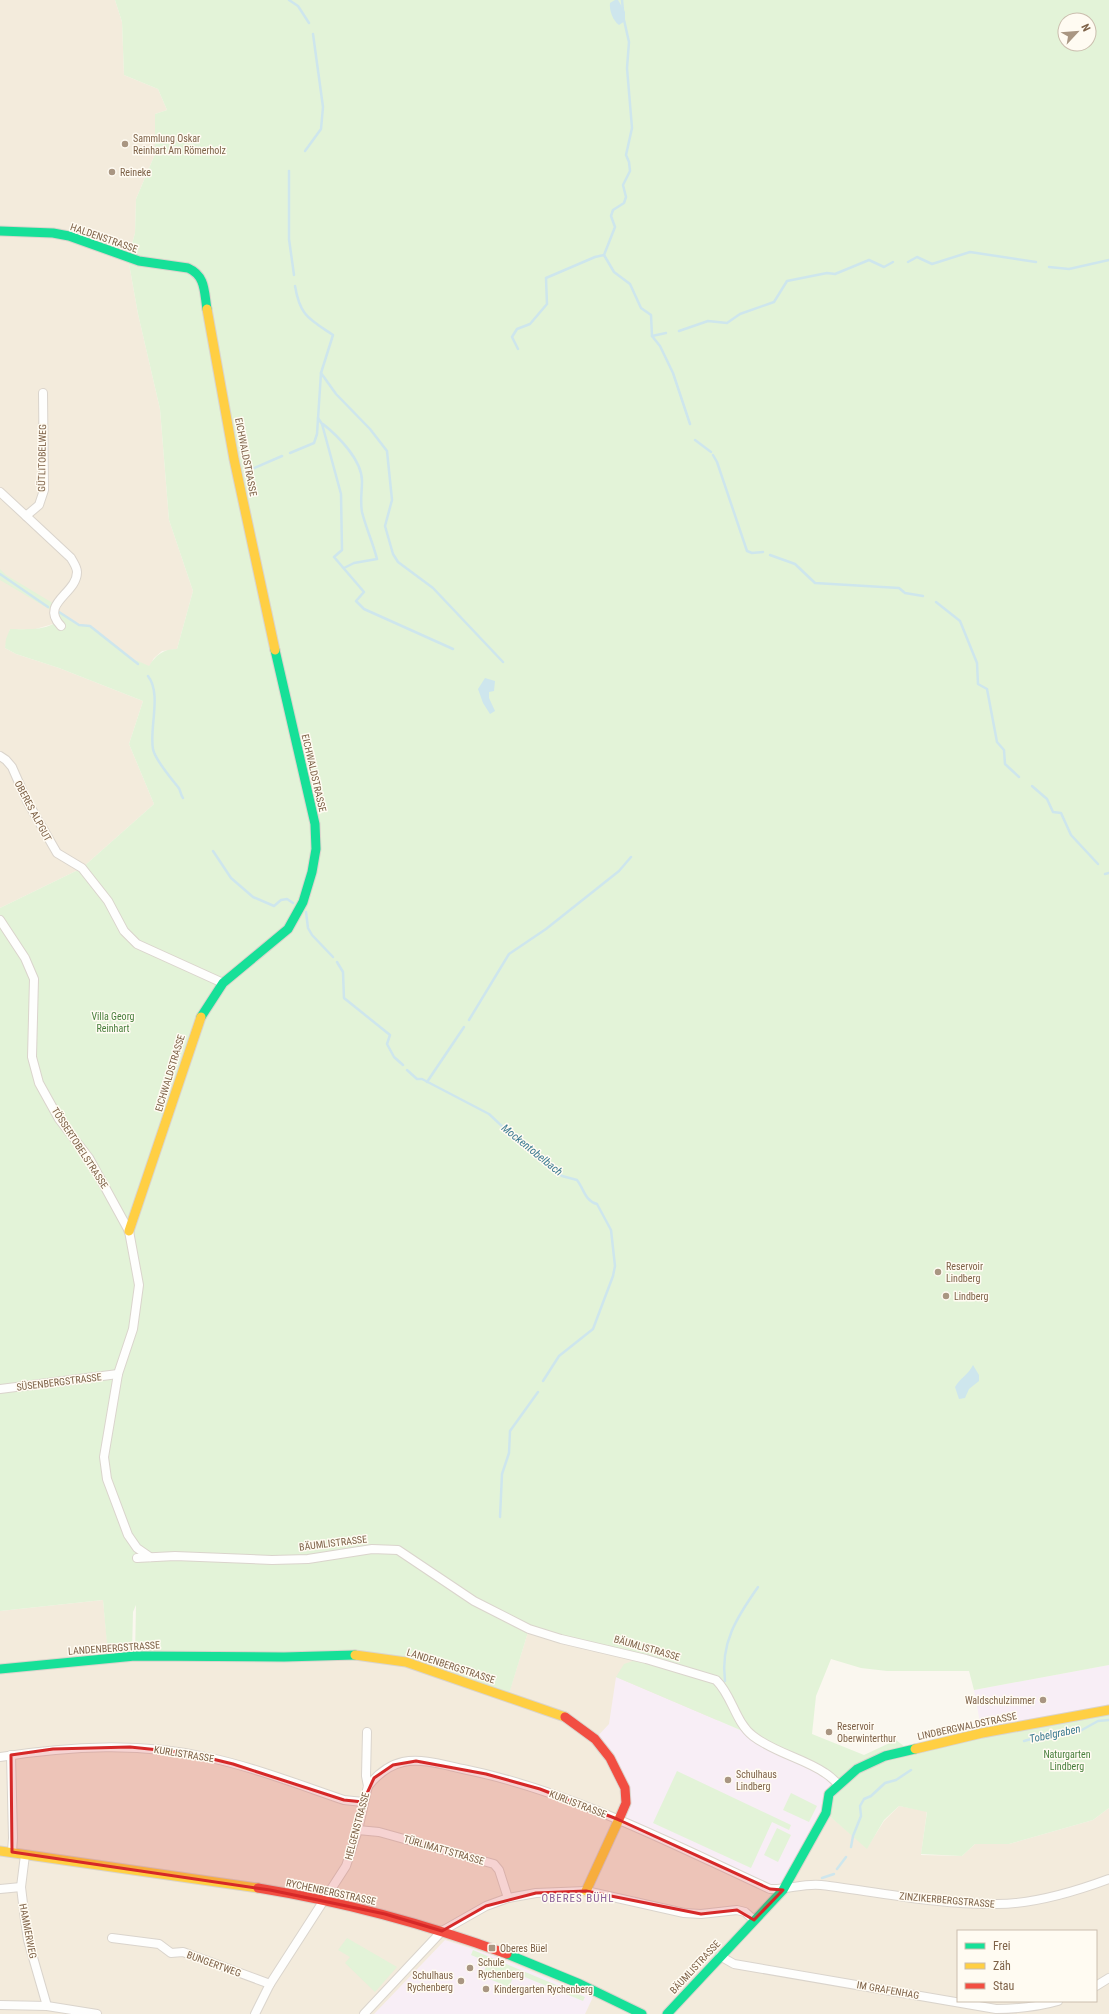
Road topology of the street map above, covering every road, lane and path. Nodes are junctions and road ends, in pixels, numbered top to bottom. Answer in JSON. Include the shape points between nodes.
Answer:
{"nodes":[{"id":1,"x":0,"y":232,"type":"edge"},
{"id":2,"x":200,"y":275,"type":"joint"},
{"id":3,"x":42,"y":393,"type":"dead end"},
{"id":4,"x":0,"y":492,"type":"edge"},
{"id":5,"x":26,"y":516,"type":"junction"},
{"id":6,"x":61,"y":626,"type":"dead end"},
{"id":7,"x":0,"y":756,"type":"edge"},
{"id":8,"x":0,"y":920,"type":"edge"},
{"id":9,"x":223,"y":983,"type":"junction"},
{"id":10,"x":129,"y":1231,"type":"junction"},
{"id":11,"x":118,"y":1374,"type":"junction"},
{"id":12,"x":0,"y":1389,"type":"edge"},
{"id":13,"x":150,"y":1557,"type":"junction"},
{"id":14,"x":137,"y":1558,"type":"dead end"},
{"id":15,"x":0,"y":1669,"type":"edge"},
{"id":16,"x":1109,"y":1710,"type":"edge"},
{"id":17,"x":367,"y":1732,"type":"dead end"},
{"id":18,"x":11,"y":1755,"type":"junction"},
{"id":19,"x":0,"y":1757,"type":"edge"},
{"id":20,"x":839,"y":1785,"type":"junction"},
{"id":21,"x":368,"y":1786,"type":"junction"},
{"id":22,"x":363,"y":1802,"type":"junction"},
{"id":23,"x":618,"y":1819,"type":"junction"},
{"id":24,"x":358,"y":1830,"type":"junction"},
{"id":25,"x":0,"y":1851,"type":"edge"},
{"id":26,"x":12,"y":1852,"type":"junction"},
{"id":27,"x":25,"y":1855,"type":"junction"},
{"id":28,"x":1109,"y":1879,"type":"edge"},
{"id":29,"x":21,"y":1887,"type":"junction"},
{"id":30,"x":0,"y":1890,"type":"edge"},
{"id":31,"x":783,"y":1890,"type":"junction"},
{"id":32,"x":586,"y":1891,"type":"junction"},
{"id":33,"x":508,"y":1898,"type":"junction"},
{"id":34,"x":324,"y":1901,"type":"junction"},
{"id":35,"x":754,"y":1920,"type":"junction"},
{"id":36,"x":442,"y":1931,"type":"junction"},
{"id":37,"x":112,"y":1938,"type":"dead end"},
{"id":38,"x":720,"y":1956,"type":"junction"},
{"id":39,"x":1109,"y":1978,"type":"edge"},
{"id":40,"x":270,"y":1984,"type":"junction"},
{"id":41,"x":1097,"y":1985,"type":"edge"},
{"id":42,"x":1053,"y":2002,"type":"edge"},
{"id":43,"x":0,"y":2005,"type":"edge"},
{"id":44,"x":47,"y":2006,"type":"junction"},
{"id":45,"x":629,"y":2011,"type":"edge"},
{"id":46,"x":97,"y":2014,"type":"edge"},
{"id":47,"x":255,"y":2014,"type":"edge"},
{"id":48,"x":364,"y":2014,"type":"edge"},
{"id":49,"x":642,"y":2014,"type":"edge"},
{"id":50,"x":667,"y":2014,"type":"edge"}],
"edges":[{"from":1,"to":2,"type":"street","name":"HALDENSTRASSE","via":[[52,233],[69,236],[128,258],[188,268]]},
{"from":2,"to":9,"type":"street","name":"EICHWALDSTRASSE","via":[[234,459],[314,824],[316,852],[309,885],[288,929]]},
{"from":3,"to":5,"type":"street","name":"GÜTLITOBELWEG","via":[[44,490],[39,505]]},
{"from":4,"to":5,"type":"street"},
{"from":5,"to":6,"type":"street","via":[[71,558],[75,566],[77,573],[72,585],[54,612],[56,621]]},
{"from":7,"to":9,"type":"street","name":"OBERES ALPGUT","via":[[12,767],[26,801],[57,853],[82,868],[108,901],[124,931],[137,944]]},
{"from":8,"to":10,"type":"street","name":"TÖSSERTOBELSTRASSE","via":[[25,958],[34,979],[32,1057],[39,1082],[59,1119],[89,1158]]},
{"from":9,"to":10,"type":"street","name":"EICHWALDSTRASSE","via":[[199,1020]]},
{"from":10,"to":11,"type":"street","name":"TÖSSERTOBELSTRASSE","via":[[139,1285],[133,1329]]},
{"from":11,"to":12,"type":"street","name":"SÜSENBERGSTRASSE"},
{"from":11,"to":13,"type":"street","name":"TÖSSERTOBELSTRASSE","via":[[104,1457],[106,1479],[128,1535],[137,1548]]},
{"from":13,"to":14,"type":"street","name":"BÄUMLISTRASSE"},
{"from":13,"to":20,"type":"street","name":"BÄUMLISTRASSE","via":[[308,1559],[372,1549],[398,1550],[474,1601],[529,1629],[716,1680],[723,1687],[738,1716],[752,1735],[768,1746],[825,1773]]},
{"from":15,"to":23,"type":"street","name":"LANDENBERGSTRASSE","via":[[135,1656],[284,1658],[358,1655],[406,1662],[562,1715],[578,1725],[595,1739],[610,1758],[625,1788],[626,1803]]},
{"from":16,"to":20,"type":"street","name":"LINDBERGWALDSTRASSE","via":[[982,1733],[885,1756],[857,1768]]},
{"from":17,"to":21,"type":"street","name":"HELGENSTRASSE"},
{"from":18,"to":19,"type":"street","name":"KURLISTRASSE"},
{"from":18,"to":22,"type":"street","name":"KURLISTRASSE","via":[[93,1747],[173,1751],[234,1764],[344,1800]]},
{"from":18,"to":26,"type":"street"},
{"from":20,"to":31,"type":"street","name":"BÄUMLISTRASSE","via":[[829,1794],[826,1812]]},
{"from":21,"to":22,"type":"street","name":"HELGENSTRASSE"},
{"from":21,"to":23,"type":"street","name":"KURLISTRASSE","via":[[374,1778],[393,1766],[416,1761],[514,1781]]},
{"from":22,"to":24,"type":"street","name":"HELGENSTRASSE"},
{"from":23,"to":31,"type":"street","name":"KURLISTRASSE","via":[[770,1889]]},
{"from":23,"to":32,"type":"street","name":"LANDENBERGSTRASSE"},
{"from":24,"to":33,"type":"street","name":"TÜRLIMATTSTRASSE","via":[[380,1832],[494,1864],[499,1870]]},
{"from":24,"to":34,"type":"street","name":"HELGENSTRASSE","via":[[346,1866]]},
{"from":25,"to":26,"type":"street","name":"RYCHENBERGSTRASSE"},
{"from":26,"to":27,"type":"street","name":"RYCHENBERGSTRASSE"},
{"from":27,"to":29,"type":"street","name":"HAMMERWEG"},
{"from":27,"to":34,"type":"street","name":"RYCHENBERGSTRASSE","via":[[270,1890]]},
{"from":28,"to":31,"type":"street","name":"ZINZIKERBERGSTRASSE","via":[[1031,1902],[997,1904],[941,1902],[819,1885]]},
{"from":29,"to":30,"type":"street"},
{"from":29,"to":44,"type":"street","name":"HAMMERWEG","via":[[28,1940]]},
{"from":31,"to":35,"type":"street","name":"BÄUMLISTRASSE"},
{"from":32,"to":33,"type":"street","via":[[536,1893]]},
{"from":32,"to":35,"type":"street","via":[[684,1913],[737,1910],[745,1912]]},
{"from":33,"to":36,"type":"street","via":[[486,1906]]},
{"from":34,"to":36,"type":"street","name":"RYCHENBERGSTRASSE","via":[[385,1914]]},
{"from":34,"to":40,"type":"street","name":"HELGENSTRASSE"},
{"from":35,"to":38,"type":"street","name":"BÄUMLISTRASSE"},
{"from":36,"to":45,"type":"street","name":"RYCHENBERGSTRASSE","via":[[552,1972]]},
{"from":36,"to":48,"type":"street"},
{"from":37,"to":40,"type":"street","name":"BUNGERTWEG","via":[[159,1944],[171,1953],[183,1952]]},
{"from":38,"to":42,"type":"street","name":"IM GRAFENHAG","via":[[734,1964],[996,2009],[1020,2009]]},
{"from":38,"to":50,"type":"street","name":"BÄUMLISTRASSE"},
{"from":39,"to":41,"type":"street"},
{"from":40,"to":47,"type":"street","name":"HELGENSTRASSE"},
{"from":43,"to":44,"type":"street"},
{"from":44,"to":46,"type":"street"},
{"from":45,"to":49,"type":"street","name":"RYCHENBERGSTRASSE"}]}
